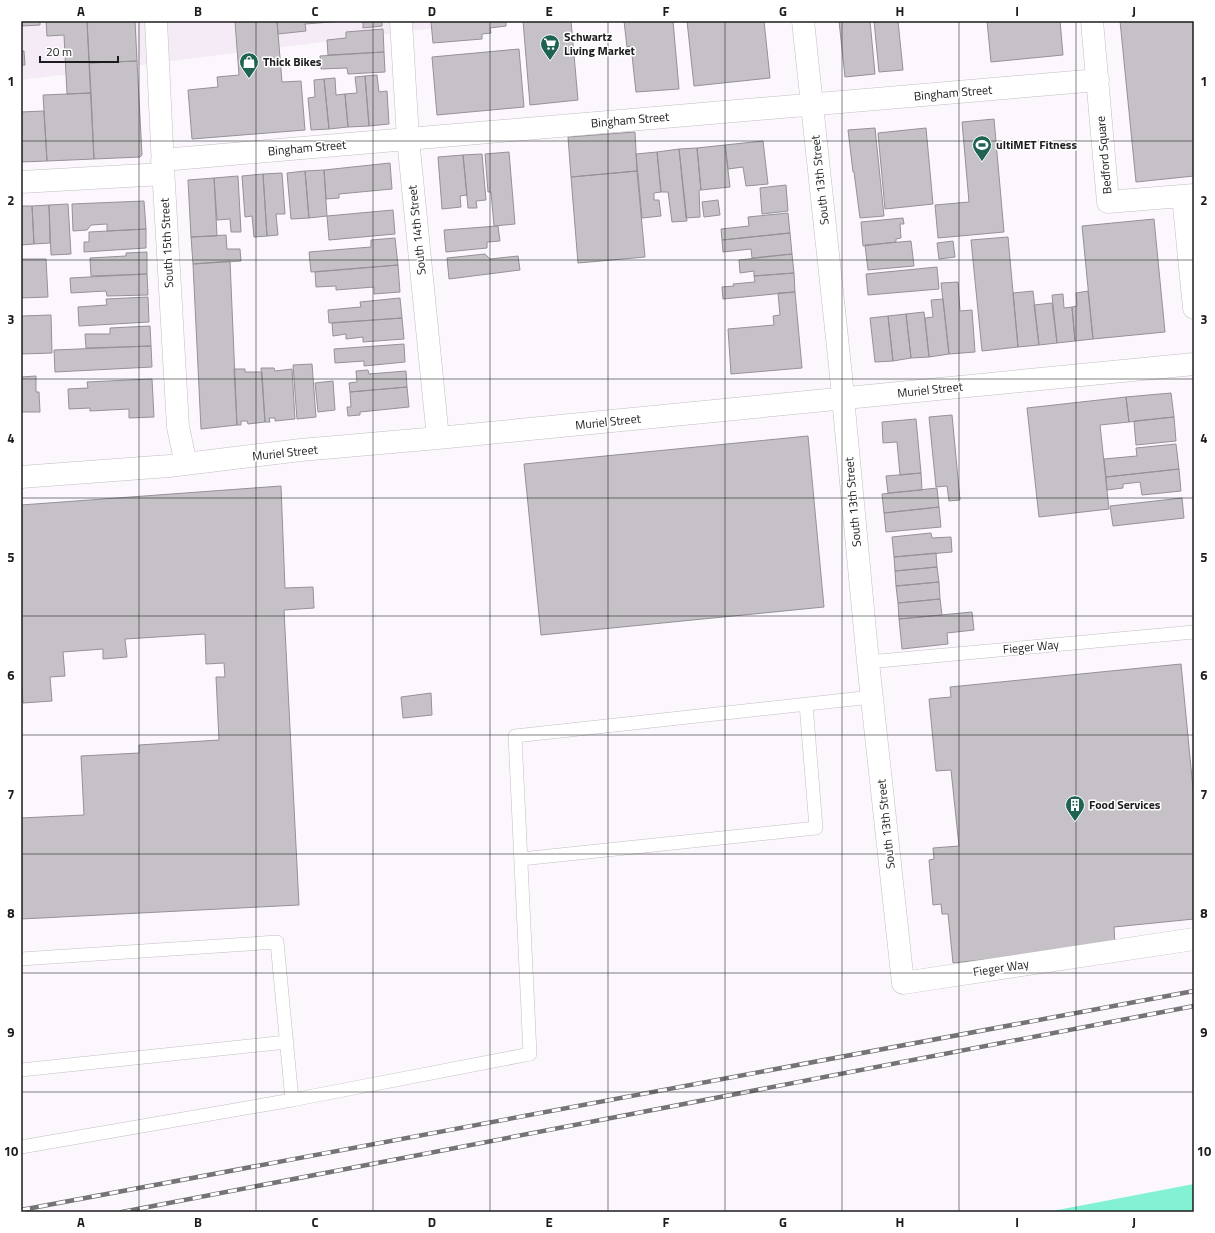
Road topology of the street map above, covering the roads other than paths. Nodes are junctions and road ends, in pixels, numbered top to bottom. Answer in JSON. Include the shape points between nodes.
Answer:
{"nodes":[{"id":1,"x":156,"y":21,"type":"edge"},
{"id":2,"x":401,"y":21,"type":"edge"},
{"id":3,"x":802,"y":21,"type":"edge"},
{"id":4,"x":1092,"y":21,"type":"edge"},
{"id":5,"x":1098,"y":80,"type":"junction"},
{"id":6,"x":811,"y":105,"type":"junction"},
{"id":7,"x":408,"y":139,"type":"junction"},
{"id":8,"x":163,"y":167,"type":"junction"},
{"id":9,"x":21,"y":182,"type":"edge"},
{"id":10,"x":1188,"y":196,"type":"edge"},
{"id":11,"x":1194,"y":308,"type":"edge"},
{"id":12,"x":1194,"y":364,"type":"edge"},
{"id":13,"x":843,"y":398,"type":"junction"},
{"id":14,"x":438,"y":438,"type":"junction"},
{"id":15,"x":186,"y":464,"type":"junction"},
{"id":16,"x":21,"y":477,"type":"edge"},
{"id":17,"x":1194,"y":632,"type":"edge"},
{"id":18,"x":868,"y":662,"type":"junction"},
{"id":19,"x":872,"y":697,"type":"junction"},
{"id":20,"x":806,"y":704,"type":"junction"},
{"id":21,"x":521,"y":859,"type":"junction"},
{"id":22,"x":1194,"y":939,"type":"edge"},
{"id":23,"x":21,"y":959,"type":"edge"},
{"id":24,"x":903,"y":983,"type":"joint"},
{"id":25,"x":286,"y":1042,"type":"junction"},
{"id":26,"x":21,"y":1070,"type":"edge"},
{"id":27,"x":292,"y":1100,"type":"junction"},
{"id":28,"x":21,"y":1147,"type":"edge"}],
"edges":[{"from":1,"to":8,"type":"street","name":"South 15th Street"},
{"from":2,"to":7,"type":"street","name":"South 14th Street"},
{"from":3,"to":6,"type":"street","name":"South 13th Street"},
{"from":4,"to":5,"type":"street","name":"Bedford Square"},
{"from":5,"to":6,"type":"street","name":"Bingham Street"},
{"from":5,"to":10,"type":"street","name":"Bedford Square","via":[[1108,202]]},
{"from":6,"to":7,"type":"street","name":"Bingham Street"},
{"from":6,"to":13,"type":"street","name":"South 13th Street"},
{"from":7,"to":8,"type":"street","name":"Bingham Street"},
{"from":7,"to":14,"type":"street","name":"South 14th Street"},
{"from":8,"to":9,"type":"street","name":"Bingham Street"},
{"from":8,"to":15,"type":"street","name":"South 15th Street","via":[[178,427]]},
{"from":10,"to":11,"type":"street"},
{"from":12,"to":13,"type":"street","name":"Muriel Street"},
{"from":13,"to":14,"type":"street","name":"Muriel Street"},
{"from":13,"to":18,"type":"street","name":"South 13th Street"},
{"from":14,"to":15,"type":"street","name":"Muriel Street","via":[[300,450]]},
{"from":15,"to":16,"type":"street","name":"Muriel Street"},
{"from":17,"to":18,"type":"lane","name":"Fieger Way"},
{"from":18,"to":19,"type":"street","name":"South 13th Street"},
{"from":19,"to":20,"type":"lane"},
{"from":19,"to":24,"type":"street","name":"South 13th Street"},
{"from":20,"to":21,"type":"lane","via":[[515,736]]},
{"from":20,"to":21,"type":"lane","via":[[816,828]]},
{"from":21,"to":27,"type":"lane","via":[[530,1054]]},
{"from":22,"to":24,"type":"street","name":"Fieger Way"},
{"from":23,"to":25,"type":"lane","via":[[278,942]]},
{"from":25,"to":26,"type":"lane"},
{"from":25,"to":27,"type":"lane"},
{"from":27,"to":28,"type":"lane"}]}
